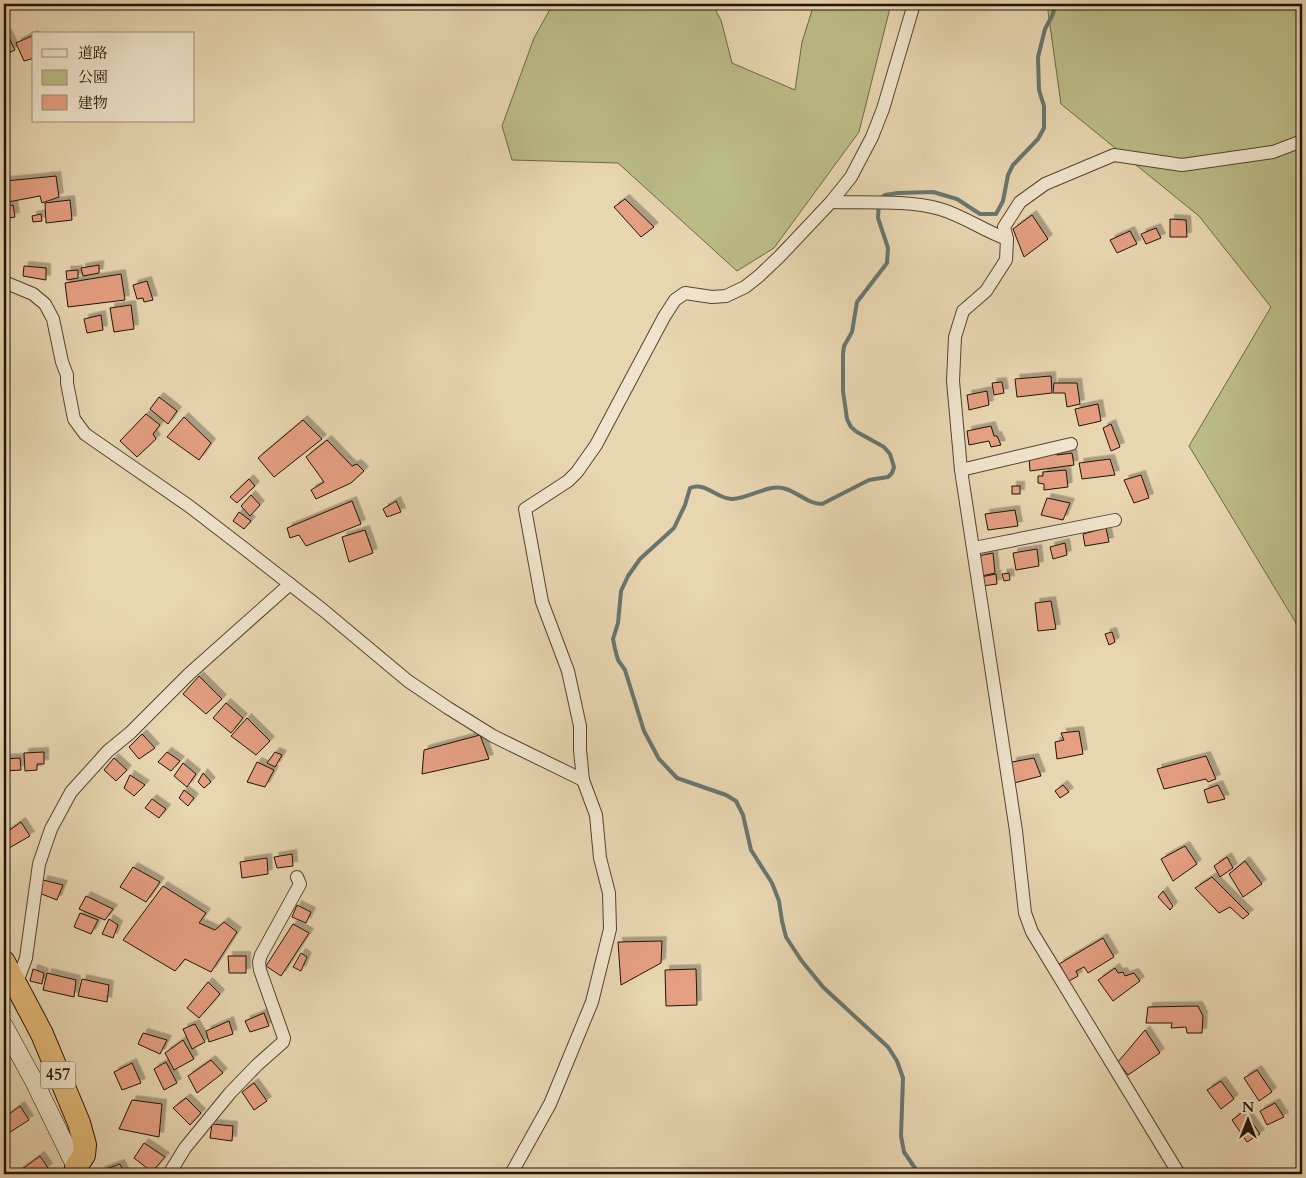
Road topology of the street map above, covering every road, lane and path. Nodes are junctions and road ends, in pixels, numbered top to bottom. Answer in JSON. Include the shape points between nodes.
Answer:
{"nodes":[{"id":1,"x":914,"y":4,"type":"edge"},
{"id":2,"x":1302,"y":141,"type":"edge"},
{"id":3,"x":832,"y":202,"type":"junction"},
{"id":4,"x":1007,"y":239,"type":"junction"},
{"id":5,"x":4,"y":282,"type":"edge"},
{"id":6,"x":1071,"y":444,"type":"dead end"},
{"id":7,"x":961,"y":470,"type":"junction"},
{"id":8,"x":1115,"y":520,"type":"dead end"},
{"id":9,"x":974,"y":548,"type":"junction"},
{"id":10,"x":290,"y":584,"type":"junction"},
{"id":11,"x":583,"y":780,"type":"junction"},
{"id":12,"x":297,"y":878,"type":"dead end"},
{"id":13,"x":4,"y":962,"type":"edge"},
{"id":14,"x":16,"y":985,"type":"junction"},
{"id":15,"x":4,"y":1026,"type":"edge"},
{"id":16,"x":77,"y":1171,"type":"edge"},
{"id":17,"x":169,"y":1174,"type":"edge"},
{"id":18,"x":511,"y":1174,"type":"edge"},
{"id":19,"x":1179,"y":1174,"type":"edge"}],
"edges":[{"from":1,"to":3,"type":"street","via":[[872,137],[851,177]]},
{"from":2,"to":4,"type":"street","via":[[1273,152],[1182,165],[1114,155],[1045,184],[1020,202],[1004,227]]},
{"from":3,"to":4,"type":"street","via":[[916,204],[940,209]]},
{"from":3,"to":11,"type":"street","via":[[759,276],[740,290],[726,296],[685,293],[675,300],[596,445],[577,472],[525,509],[542,602],[568,671],[580,726]]},
{"from":4,"to":7,"type":"street","via":[[1006,260],[986,291],[963,311],[955,337],[953,381]]},
{"from":5,"to":10,"type":"street","via":[[33,294],[45,304],[53,319],[74,419],[85,434],[189,506]]},
{"from":6,"to":7,"type":"street"},
{"from":7,"to":9,"type":"street"},
{"from":8,"to":9,"type":"street"},
{"from":9,"to":19,"type":"street","via":[[1016,831],[1025,914],[1032,932]]},
{"from":10,"to":11,"type":"street","via":[[396,672],[448,708],[493,736]]},
{"from":10,"to":14,"type":"street","via":[[189,674],[130,734],[108,751],[71,792],[51,829],[39,864],[26,958]]},
{"from":11,"to":18,"type":"street","via":[[596,816],[600,858],[609,893],[610,929],[592,1002],[550,1104]]},
{"from":12,"to":17,"type":"street","via":[[300,884],[259,962],[283,1042],[230,1094],[185,1148]]},
{"from":13,"to":14,"type":"highway","number":"457"},
{"from":14,"to":16,"type":"highway","number":"457","via":[[42,1034],[79,1123],[85,1144]]},
{"from":15,"to":16,"type":"main road"}]}
